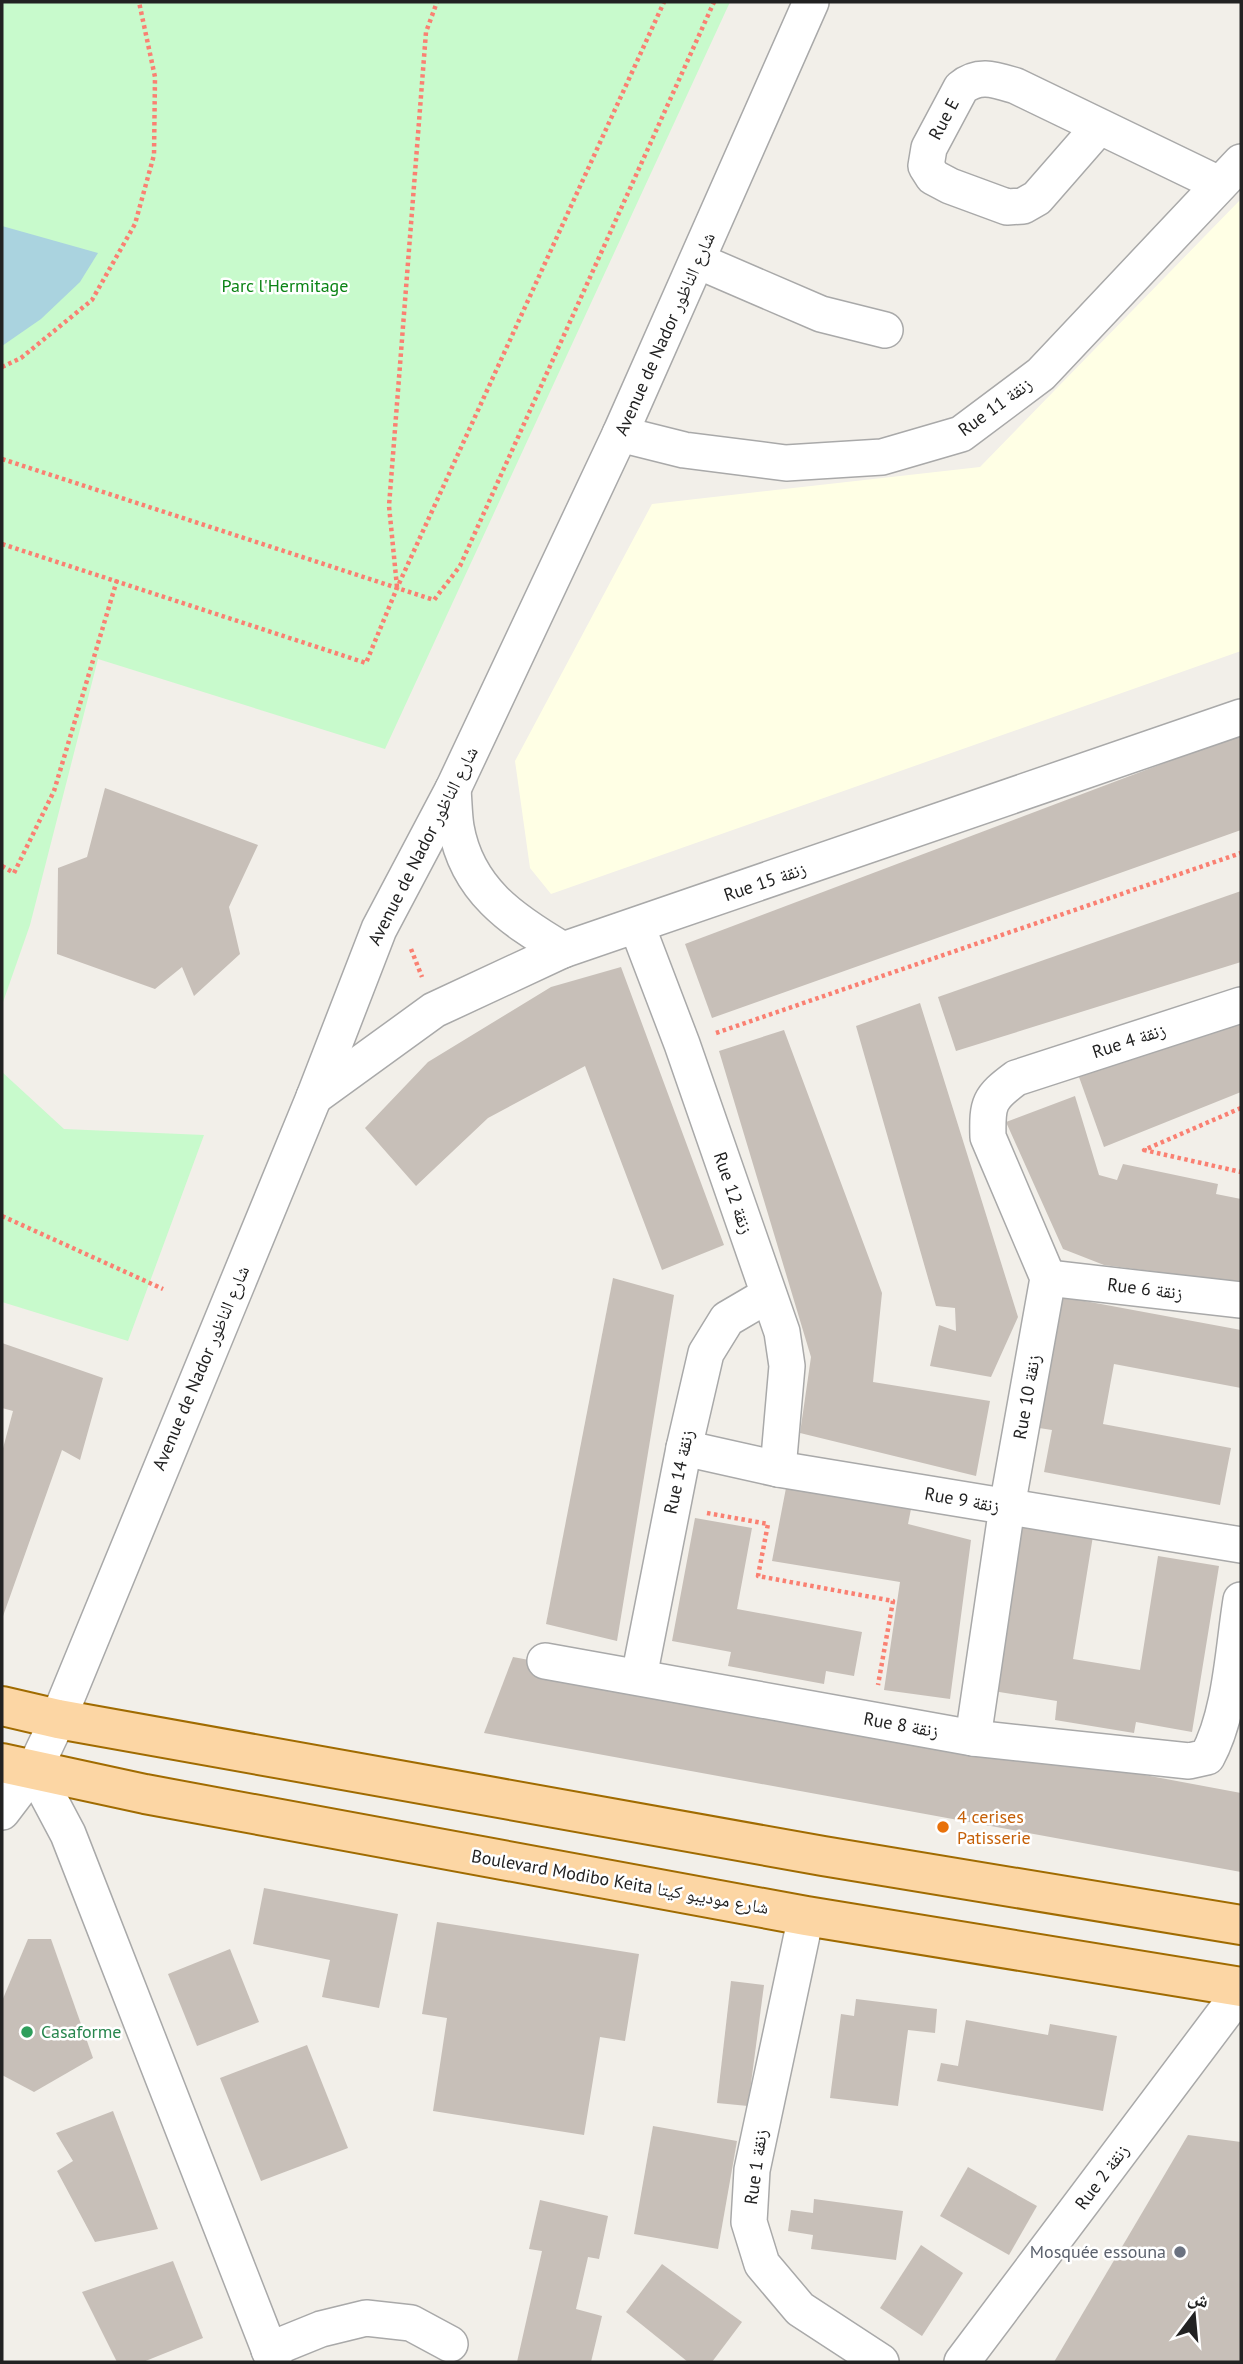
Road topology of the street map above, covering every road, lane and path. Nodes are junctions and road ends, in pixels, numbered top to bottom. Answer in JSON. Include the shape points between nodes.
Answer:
{"nodes":[{"id":1,"x":139,"y":2,"type":"edge"},
{"id":2,"x":437,"y":2,"type":"edge"},
{"id":3,"x":664,"y":2,"type":"edge"},
{"id":4,"x":714,"y":2,"type":"edge"},
{"id":5,"x":811,"y":2,"type":"edge"},
{"id":6,"x":1099,"y":127,"type":"junction"},
{"id":7,"x":1230,"y":173,"type":"edge"},
{"id":8,"x":698,"y":261,"type":"junction"},
{"id":9,"x":885,"y":330,"type":"dead end"},
{"id":10,"x":2,"y":367,"type":"edge"},
{"id":11,"x":620,"y":434,"type":"junction"},
{"id":12,"x":2,"y":459,"type":"edge"},
{"id":13,"x":2,"y":544,"type":"edge"},
{"id":14,"x":117,"y":580,"type":"junction"},
{"id":15,"x":397,"y":588,"type":"junction"},
{"id":16,"x":1241,"y":718,"type":"edge"},
{"id":17,"x":453,"y":789,"type":"junction"},
{"id":18,"x":1241,"y":853,"type":"edge"},
{"id":19,"x":2,"y":866,"type":"edge"},
{"id":20,"x":637,"y":926,"type":"junction"},
{"id":21,"x":379,"y":929,"type":"junction"},
{"id":22,"x":563,"y":950,"type":"junction"},
{"id":23,"x":1241,"y":1005,"type":"edge"},
{"id":24,"x":434,"y":1010,"type":"junction"},
{"id":25,"x":682,"y":1044,"type":"junction"},
{"id":26,"x":314,"y":1097,"type":"junction"},
{"id":27,"x":1241,"y":1108,"type":"edge"},
{"id":28,"x":1241,"y":1172,"type":"edge"},
{"id":29,"x":2,"y":1216,"type":"edge"},
{"id":30,"x":1048,"y":1278,"type":"junction"},
{"id":31,"x":163,"y":1289,"type":"dead end"},
{"id":32,"x":768,"y":1295,"type":"junction"},
{"id":33,"x":1241,"y":1300,"type":"edge"},
{"id":34,"x":684,"y":1448,"type":"junction"},
{"id":35,"x":778,"y":1469,"type":"junction"},
{"id":36,"x":672,"y":1507,"type":"junction"},
{"id":37,"x":1007,"y":1507,"type":"junction"},
{"id":38,"x":1241,"y":1545,"type":"edge"},
{"id":39,"x":1241,"y":1600,"type":"edge"},
{"id":40,"x":545,"y":1661,"type":"dead end"},
{"id":41,"x":639,"y":1677,"type":"junction"},
{"id":42,"x":2,"y":1706,"type":"edge"},
{"id":43,"x":58,"y":1719,"type":"junction"},
{"id":44,"x":872,"y":1721,"type":"junction"},
{"id":45,"x":973,"y":1738,"type":"junction"},
{"id":46,"x":18,"y":1767,"type":"edge"},
{"id":47,"x":2,"y":1812,"type":"edge"},
{"id":48,"x":807,"y":1916,"type":"junction"},
{"id":49,"x":1241,"y":1925,"type":"edge"},
{"id":50,"x":1241,"y":1989,"type":"edge"},
{"id":51,"x":450,"y":2344,"type":"dead end"},
{"id":52,"x":272,"y":2356,"type":"edge"},
{"id":53,"x":881,"y":2362,"type":"edge"},
{"id":54,"x":962,"y":2362,"type":"edge"}],
"edges":[{"from":1,"to":10,"type":"path","via":[[155,78],[155,129],[154,155],[135,224],[92,300],[21,358]]},
{"from":2,"to":15,"type":"path","via":[[426,32],[389,506]]},
{"from":3,"to":15,"type":"path"},
{"from":4,"to":15,"type":"path","via":[[460,566],[434,600]]},
{"from":5,"to":8,"type":"street","name":"Avenue de Nador شارع الناظور"},
{"from":6,"to":6,"type":"street","name":"Rue E","via":[[1016,86],[979,78],[961,88],[929,148],[926,166],[933,177],[950,186],[1007,207],[1023,206],[1037,198]]},
{"from":6,"to":7,"type":"street","name":"Rue E"},
{"from":7,"to":11,"type":"street","name":"Rue 11 زنقة","via":[[1041,373],[961,434],[882,457],[786,463],[684,450]]},
{"from":8,"to":9,"type":"street","via":[[821,314]]},
{"from":8,"to":11,"type":"street","name":"Avenue de Nador شارع الناظور"},
{"from":11,"to":17,"type":"street","name":"Avenue de Nador شارع الناظور"},
{"from":12,"to":15,"type":"path"},
{"from":13,"to":14,"type":"path"},
{"from":14,"to":15,"type":"path","via":[[366,663]]},
{"from":14,"to":19,"type":"path","via":[[54,791],[14,873]]},
{"from":16,"to":20,"type":"street","name":"Rue 15 زنقة"},
{"from":17,"to":21,"type":"street","name":"Avenue de Nador شارع الناظور"},
{"from":17,"to":22,"type":"street","via":[[456,827],[466,860],[487,894],[521,925]]},
{"from":18,"to":25,"type":"path"},
{"from":20,"to":22,"type":"street","name":"Rue 15 زنقة"},
{"from":20,"to":25,"type":"street","name":"Rue 12 زنقة"},
{"from":21,"to":24,"type":"path","via":[[407,936]]},
{"from":21,"to":26,"type":"street","name":"Avenue de Nador شارع الناظور"},
{"from":22,"to":24,"type":"street","name":"Rue 15 زنقة"},
{"from":23,"to":30,"type":"street","name":"Rue 4 زنقة","via":[[1016,1078],[995,1094],[988,1112],[988,1137]]},
{"from":24,"to":26,"type":"street","name":"Rue 15 زنقة"},
{"from":25,"to":32,"type":"street","name":"Rue 12 زنقة"},
{"from":26,"to":43,"type":"street","name":"Avenue de Nador شارع الناظور"},
{"from":27,"to":28,"type":"path","via":[[1144,1150]]},
{"from":29,"to":31,"type":"path"},
{"from":30,"to":33,"type":"street","name":"Rue 6 زنقة"},
{"from":30,"to":37,"type":"street","name":"Rue 10 زنقة"},
{"from":32,"to":34,"type":"street","name":"Rue 14 زنقة","via":[[727,1319],[706,1353]]},
{"from":32,"to":35,"type":"street","name":"Rue 12 زنقة","via":[[788,1366]]},
{"from":34,"to":35,"type":"street","name":"Rue 9 زنقة"},
{"from":34,"to":36,"type":"street","name":"Rue 14 زنقة"},
{"from":35,"to":37,"type":"street","name":"Rue 9 زنقة"},
{"from":36,"to":41,"type":"street","name":"Rue 14 زنقة"},
{"from":36,"to":44,"type":"path","via":[[768,1524],[758,1576],[892,1601]]},
{"from":37,"to":38,"type":"street","name":"Rue 9 زنقة"},
{"from":37,"to":45,"type":"street","name":"Rue 10 زنقة"},
{"from":39,"to":45,"type":"street","name":"Rue 8 زنقة","via":[[1224,1708],[1207,1757],[1189,1760]]},
{"from":40,"to":41,"type":"street","name":"Rue 8 زنقة"},
{"from":41,"to":44,"type":"street","name":"Rue 8 زنقة"},
{"from":42,"to":43,"type":"main road"},
{"from":43,"to":46,"type":"street","name":"Avenue de Nador شارع الناظور"},
{"from":43,"to":49,"type":"main road","via":[[823,1856]]},
{"from":44,"to":45,"type":"street","name":"Rue 8 زنقة"},
{"from":46,"to":47,"type":"street","name":"Avenue de Nador شارع الناظور"},
{"from":46,"to":48,"type":"main road","name":"Boulevard Modibo Keita شارع موديبو كيتا"},
{"from":46,"to":52,"type":"street","via":[[68,1834]]},
{"from":48,"to":50,"type":"main road","name":"Boulevard Modibo Keita شارع موديبو كيتا"},
{"from":48,"to":53,"type":"street","name":"Rue 1 زنقة","via":[[752,2170],[749,2222],[762,2264],[800,2309]]},
{"from":50,"to":54,"type":"street","name":"Rue 2 زنقة"},
{"from":51,"to":52,"type":"street","via":[[411,2323],[366,2318],[321,2329]]}]}
